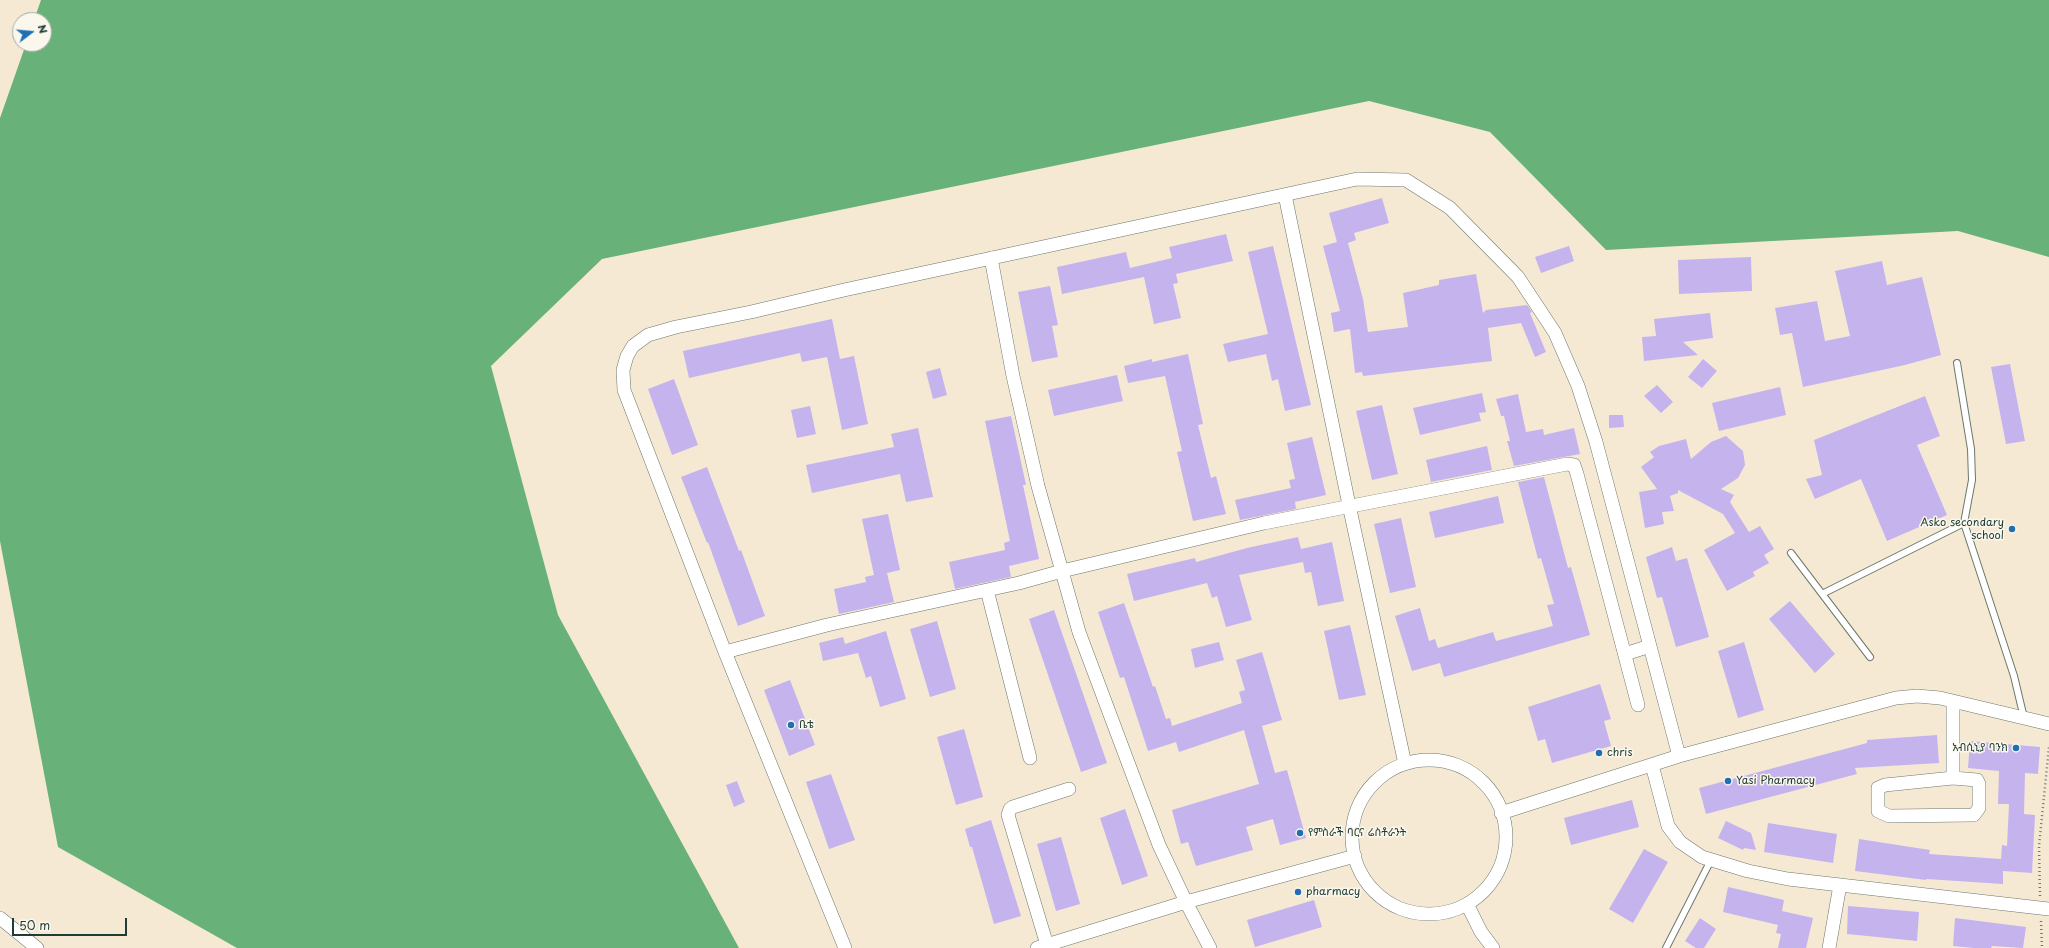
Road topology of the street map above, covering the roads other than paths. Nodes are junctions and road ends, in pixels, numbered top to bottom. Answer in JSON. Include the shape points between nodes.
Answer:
{"nodes":[{"id":1,"x":1285,"y":195,"type":"junction"},
{"id":2,"x":991,"y":258,"type":"junction"},
{"id":3,"x":1957,"y":362,"type":"dead end"},
{"id":4,"x":1349,"y":506,"type":"junction"},
{"id":5,"x":1964,"y":523,"type":"junction"},
{"id":6,"x":1791,"y":553,"type":"dead end"},
{"id":7,"x":1062,"y":571,"type":"junction"},
{"id":8,"x":988,"y":590,"type":"junction"},
{"id":9,"x":1822,"y":594,"type":"junction"},
{"id":10,"x":1650,"y":646,"type":"junction"},
{"id":11,"x":725,"y":652,"type":"junction"},
{"id":12,"x":1625,"y":654,"type":"junction"},
{"id":13,"x":1870,"y":657,"type":"dead end"},
{"id":14,"x":1953,"y":701,"type":"junction"},
{"id":15,"x":1638,"y":705,"type":"dead end"},
{"id":16,"x":2024,"y":718,"type":"junction"},
{"id":17,"x":2049,"y":724,"type":"edge"},
{"id":18,"x":1678,"y":756,"type":"junction"},
{"id":19,"x":1030,"y":758,"type":"dead end"},
{"id":20,"x":1405,"y":764,"type":"junction"},
{"id":21,"x":1652,"y":765,"type":"junction"},
{"id":22,"x":1953,"y":778,"type":"junction"},
{"id":23,"x":1069,"y":790,"type":"dead end"},
{"id":24,"x":1501,"y":813,"type":"junction"},
{"id":25,"x":1355,"y":856,"type":"junction"},
{"id":26,"x":1712,"y":860,"type":"junction"},
{"id":27,"x":1840,"y":885,"type":"junction"},
{"id":28,"x":1186,"y":902,"type":"junction"},
{"id":29,"x":1466,"y":904,"type":"junction"},
{"id":30,"x":2045,"y":909,"type":"edge"},
{"id":31,"x":0,"y":918,"type":"edge"},
{"id":32,"x":1042,"y":946,"type":"edge"},
{"id":33,"x":37,"y":948,"type":"edge"},
{"id":34,"x":845,"y":948,"type":"edge"},
{"id":35,"x":1210,"y":948,"type":"edge"},
{"id":36,"x":1493,"y":948,"type":"edge"},
{"id":37,"x":1666,"y":948,"type":"edge"},
{"id":38,"x":1828,"y":948,"type":"edge"}],
"edges":[{"from":1,"to":2,"type":"street"},
{"from":1,"to":4,"type":"street"},
{"from":1,"to":10,"type":"street","via":[[1357,179],[1406,180],[1450,208],[1518,277],[1555,333],[1578,386],[1596,442]]},
{"from":2,"to":7,"type":"street","via":[[1012,376],[1038,486]]},
{"from":2,"to":11,"type":"street","via":[[676,327],[648,335],[633,346],[623,370],[624,390]]},
{"from":3,"to":5,"type":"lane","via":[[1972,465],[1972,480]]},
{"from":4,"to":7,"type":"street"},
{"from":4,"to":12,"type":"street","via":[[1567,464],[1574,465]]},
{"from":4,"to":20,"type":"street"},
{"from":5,"to":9,"type":"lane"},
{"from":5,"to":16,"type":"lane","via":[[2014,676]]},
{"from":6,"to":9,"type":"lane"},
{"from":7,"to":8,"type":"street"},
{"from":7,"to":28,"type":"street","via":[[1079,632],[1131,772],[1159,845]]},
{"from":8,"to":11,"type":"street","via":[[827,625]]},
{"from":8,"to":19,"type":"street"},
{"from":9,"to":13,"type":"lane"},
{"from":10,"to":12,"type":"street"},
{"from":10,"to":18,"type":"street"},
{"from":11,"to":34,"type":"street"},
{"from":12,"to":15,"type":"street"},
{"from":14,"to":16,"type":"street"},
{"from":14,"to":18,"type":"street","via":[[1917,696],[1896,698]]},
{"from":14,"to":22,"type":"street"},
{"from":16,"to":17,"type":"street"},
{"from":18,"to":21,"type":"street"},
{"from":20,"to":24,"type":"street","via":[[1432,759],[1466,769],[1484,783],[1499,805]]},
{"from":20,"to":25,"type":"street","via":[[1398,765],[1377,779],[1360,801],[1352,827],[1352,847]]},
{"from":21,"to":24,"type":"street"},
{"from":21,"to":26,"type":"street","via":[[1668,826],[1680,842],[1702,857]]},
{"from":22,"to":22,"type":"street","via":[[1885,785],[1878,788],[1878,811],[1889,816],[1974,815],[1979,808],[1977,780]]},
{"from":23,"to":32,"type":"street","via":[[1013,807],[1008,815]]},
{"from":24,"to":29,"type":"street","via":[[1505,823],[1505,850],[1501,863],[1488,887]]},
{"from":25,"to":28,"type":"street"},
{"from":25,"to":29,"type":"street","via":[[1367,883],[1398,908],[1430,914],[1453,910]]},
{"from":26,"to":27,"type":"street","via":[[1754,872]]},
{"from":26,"to":37,"type":"lane"},
{"from":27,"to":30,"type":"street"},
{"from":27,"to":38,"type":"street"},
{"from":28,"to":32,"type":"street"},
{"from":28,"to":35,"type":"street"},
{"from":29,"to":36,"type":"street"},
{"from":31,"to":33,"type":"street"}]}
